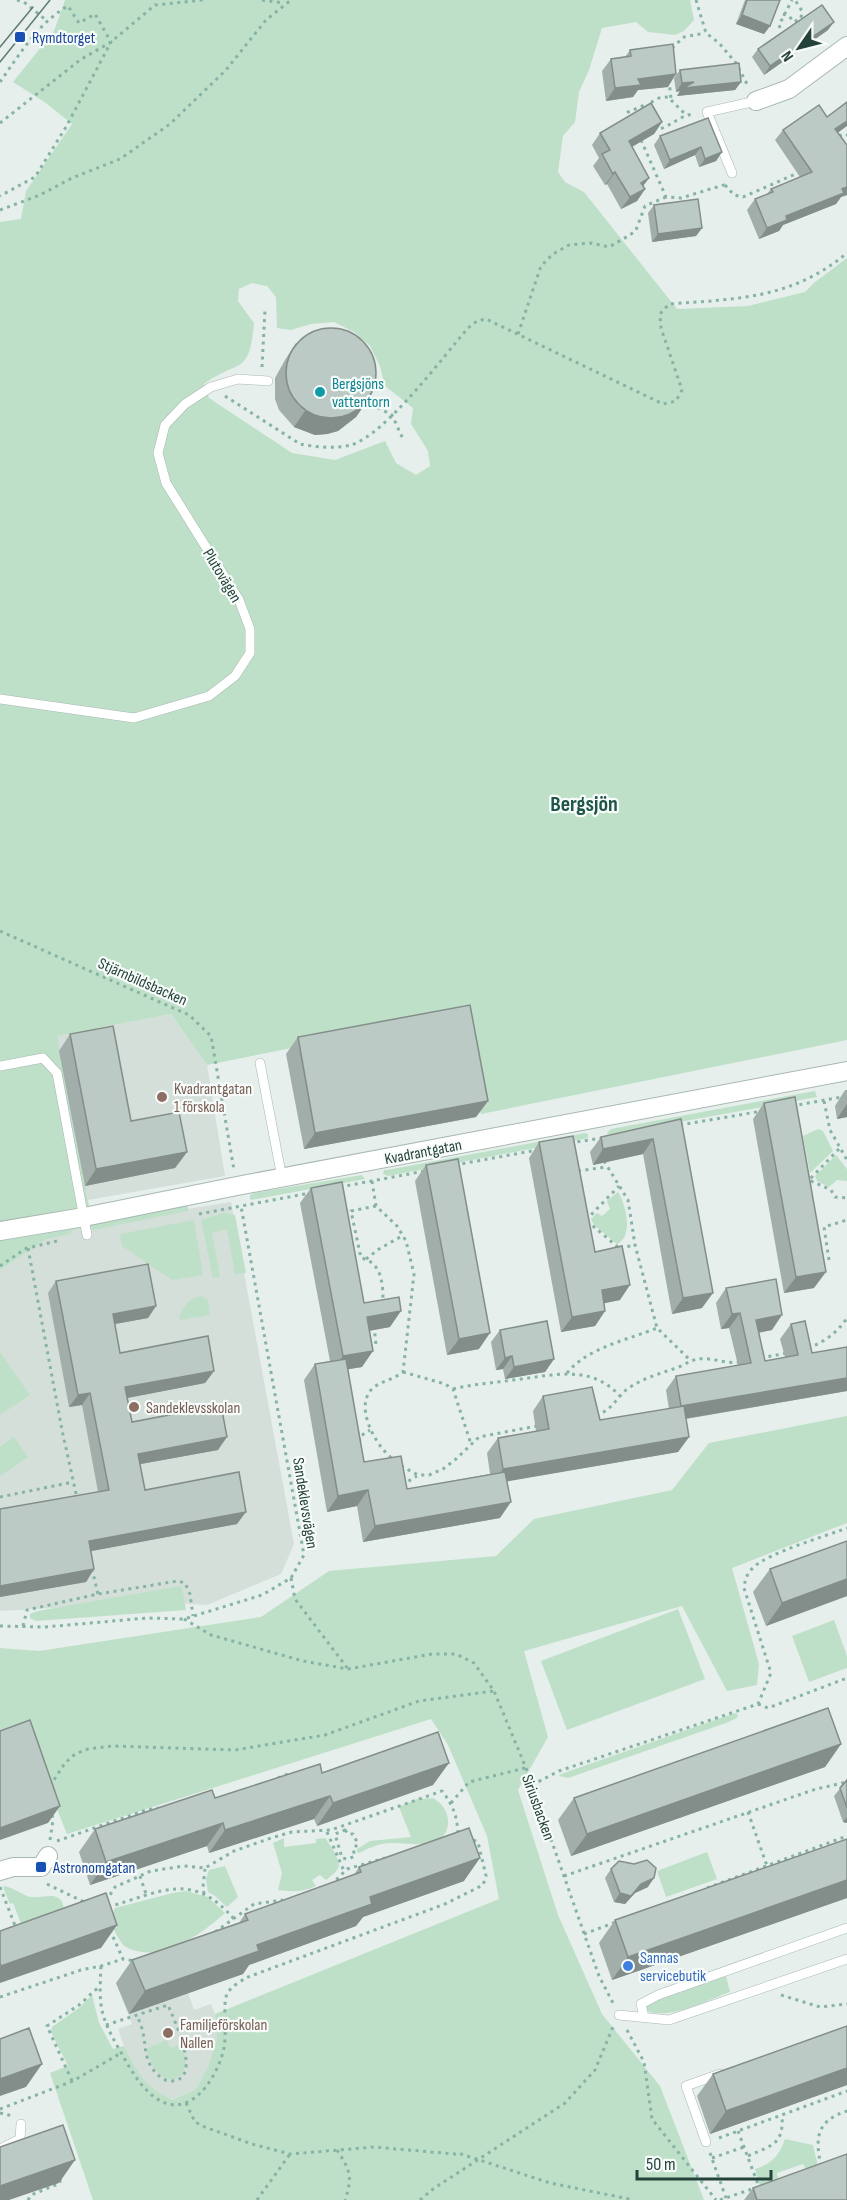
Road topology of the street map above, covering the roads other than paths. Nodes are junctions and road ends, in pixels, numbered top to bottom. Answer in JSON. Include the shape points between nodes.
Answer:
{"nodes":[{"id":1,"x":847,"y":46,"type":"edge"},
{"id":2,"x":756,"y":101,"type":"joint"},
{"id":3,"x":732,"y":174,"type":"road end"},
{"id":4,"x":265,"y":381,"type":"road end"},
{"id":5,"x":0,"y":699,"type":"edge"},
{"id":6,"x":260,"y":1063,"type":"dead end"},
{"id":7,"x":0,"y":1066,"type":"edge"},
{"id":8,"x":847,"y":1071,"type":"edge"},
{"id":9,"x":282,"y":1178,"type":"junction"},
{"id":10,"x":86,"y":1226,"type":"junction"},
{"id":11,"x":0,"y":1231,"type":"edge"},
{"id":12,"x":48,"y":1856,"type":"dead end"},
{"id":13,"x":0,"y":1871,"type":"edge"},
{"id":14,"x":847,"y":1928,"type":"edge"},
{"id":15,"x":847,"y":1959,"type":"edge"},
{"id":16,"x":619,"y":2015,"type":"road end"},
{"id":17,"x":644,"y":2017,"type":"junction"},
{"id":18,"x":731,"y":2070,"type":"edge"},
{"id":19,"x":21,"y":2124,"type":"dead end"},
{"id":20,"x":706,"y":2142,"type":"road end"},
{"id":21,"x":0,"y":2149,"type":"edge"}],
"edges":[{"from":1,"to":2,"type":"street","via":[[789,89]]},
{"from":2,"to":3,"type":"lane","via":[[707,112]]},
{"from":4,"to":5,"type":"lane","name":"Plutovägen","via":[[238,379],[211,387],[185,404],[165,424],[158,453],[166,483],[239,600],[250,629],[250,653],[235,676],[209,696],[134,718]]},
{"from":6,"to":9,"type":"lane"},
{"from":7,"to":10,"type":"lane","via":[[44,1058],[57,1073]]},
{"from":8,"to":9,"type":"street","name":"Kvadrantgatan"},
{"from":9,"to":10,"type":"street","name":"Kvadrantgatan"},
{"from":10,"to":11,"type":"street","name":"Kvadrantgatan"},
{"from":12,"to":13,"type":"street","via":[[41,1867]]},
{"from":14,"to":17,"type":"lane","via":[[658,1995],[641,2004]]},
{"from":15,"to":17,"type":"lane","via":[[669,2020]]},
{"from":16,"to":17,"type":"lane"},
{"from":18,"to":20,"type":"lane","via":[[686,2086]]},
{"from":19,"to":21,"type":"lane","via":[[20,2139]]}]}
